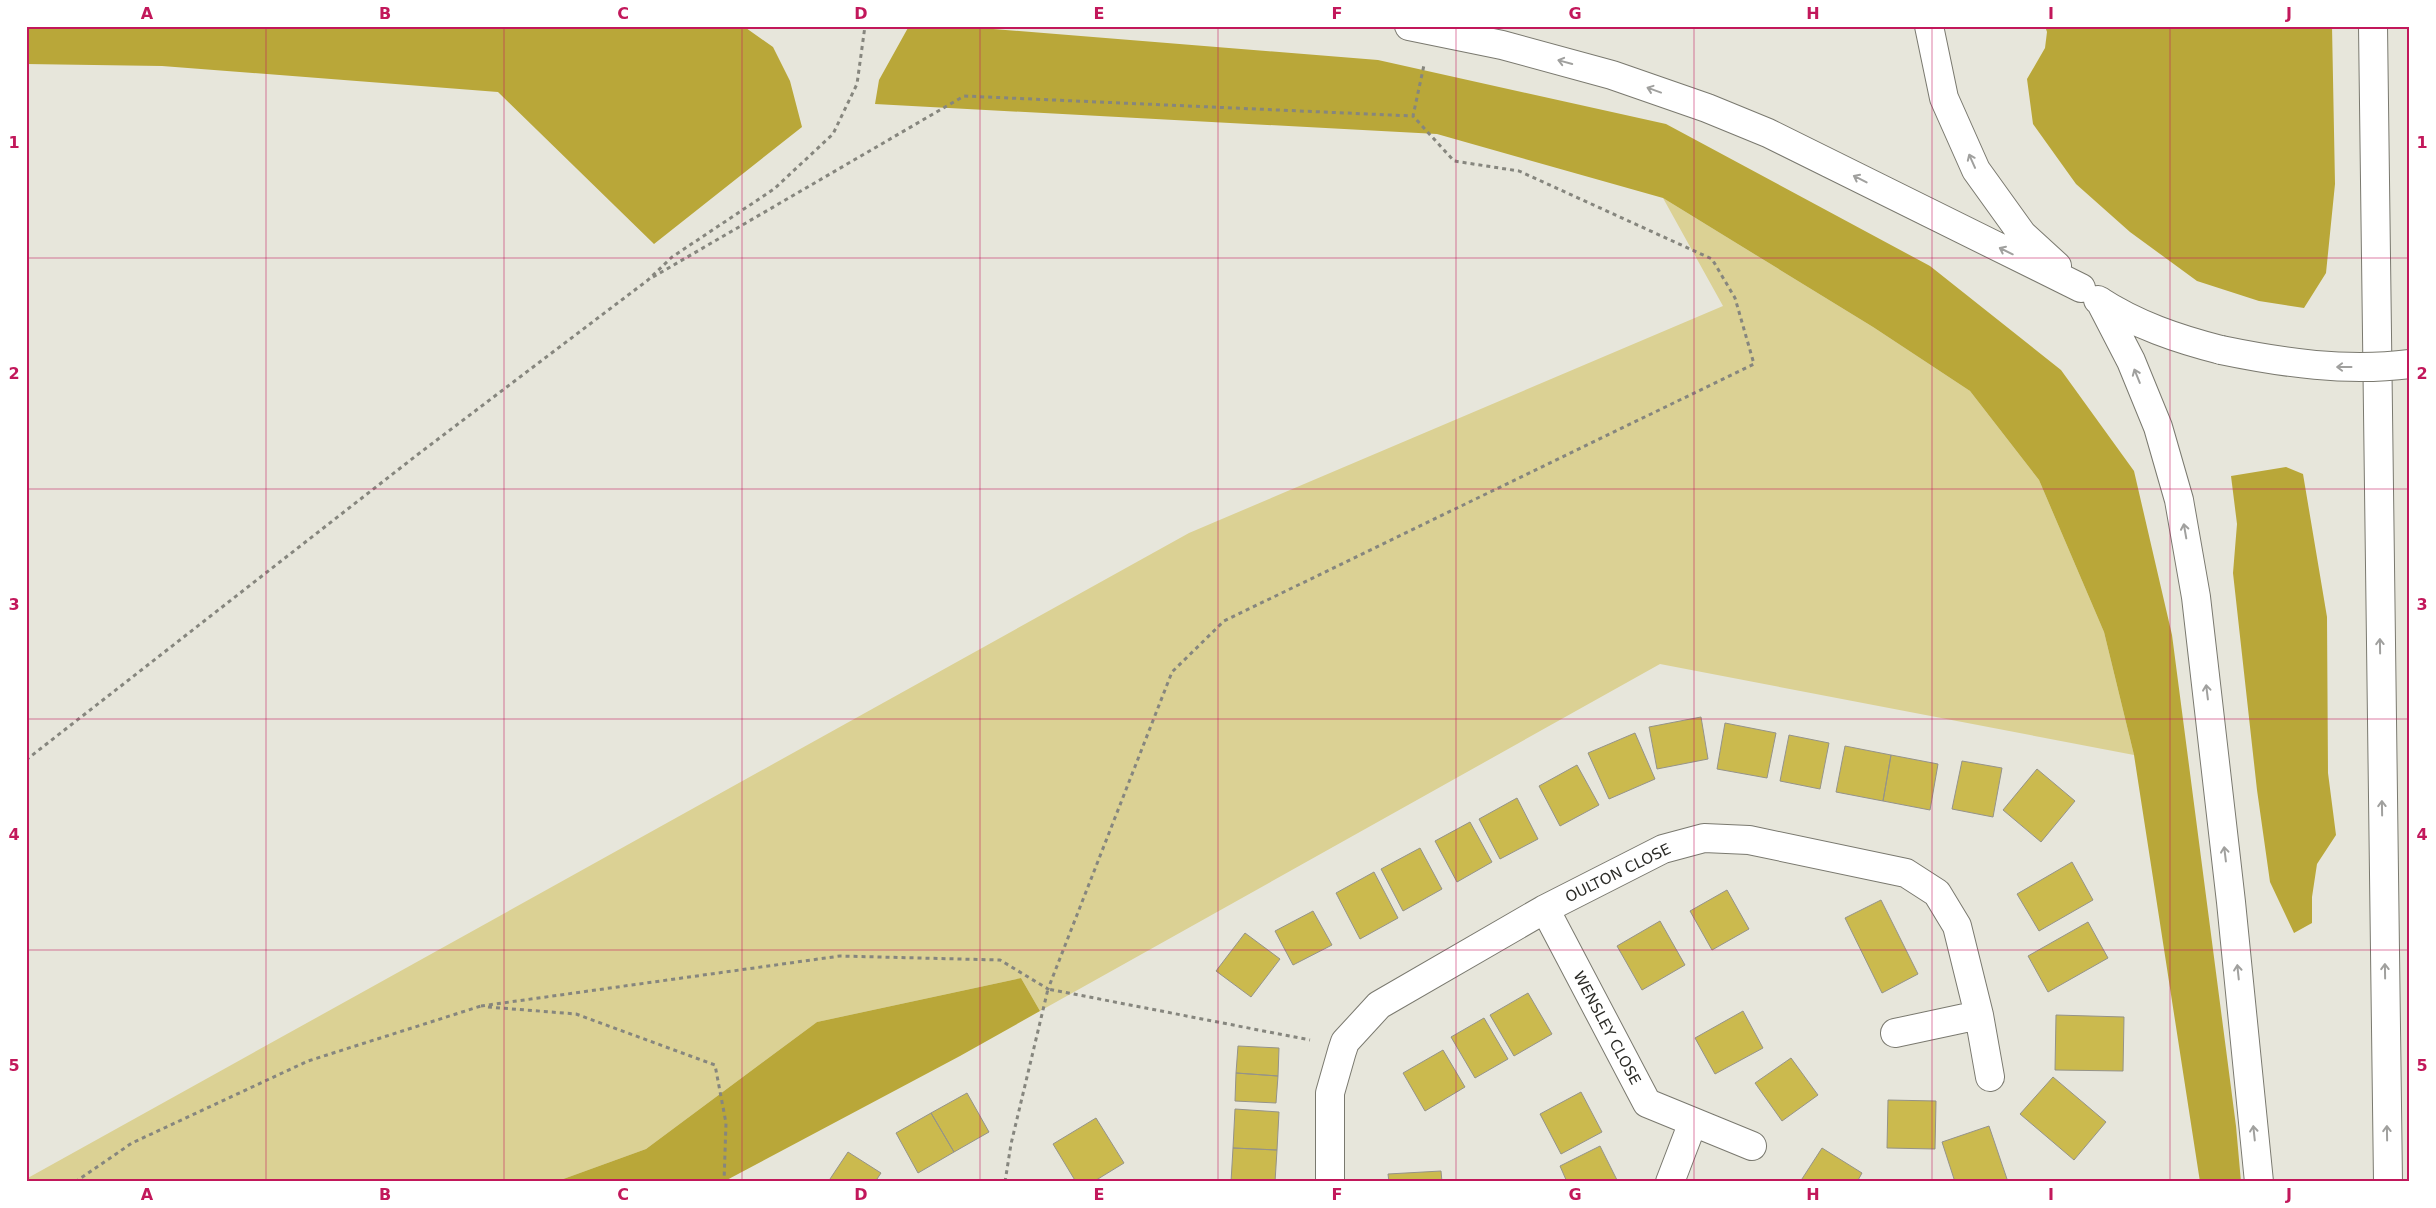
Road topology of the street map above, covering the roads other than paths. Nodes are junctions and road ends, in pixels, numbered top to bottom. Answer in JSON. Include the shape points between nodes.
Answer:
{"nodes":[{"id":1,"x":1409,"y":26,"type":"edge"},
{"id":2,"x":1930,"y":26,"type":"edge"},
{"id":3,"x":2373,"y":26,"type":"edge"},
{"id":4,"x":2090,"y":294,"type":"junction"},
{"id":5,"x":2410,"y":364,"type":"edge"},
{"id":6,"x":1545,"y":908,"type":"junction"},
{"id":7,"x":1979,"y":1015,"type":"junction"},
{"id":8,"x":1895,"y":1033,"type":"dead end"},
{"id":9,"x":1990,"y":1077,"type":"dead end"},
{"id":10,"x":1693,"y":1122,"type":"junction"},
{"id":11,"x":1752,"y":1146,"type":"dead end"},
{"id":12,"x":1330,"y":1182,"type":"edge"},
{"id":13,"x":1670,"y":1182,"type":"edge"},
{"id":14,"x":2259,"y":1182,"type":"edge"},
{"id":15,"x":2388,"y":1182,"type":"edge"}],
"edges":[{"from":4,"to":1,"type":"main road","one_way":true,"via":[[1768,133],[1707,108],[1566,62]]},
{"from":4,"to":2,"type":"main road","one_way":true,"via":[[2022,234],[1976,170],[1944,98]]},
{"from":15,"to":3,"type":"main road","one_way":true},
{"from":5,"to":4,"type":"main road","one_way":true,"bridge":true,"via":[[2328,367],[2274,361],[2221,350],[2179,339],[2138,322]]},
{"from":14,"to":4,"type":"main road","one_way":true,"via":[[2196,597],[2179,500],[2158,427],[2131,361]]},
{"from":6,"to":7,"type":"main road","name":"OULTON CLOSE","via":[[1663,849],[1704,838],[1749,840],[1906,873],[1937,892],[1956,926]]},
{"from":6,"to":10,"type":"main road","name":"WENSLEY CLOSE","via":[[1647,1103]]},
{"from":6,"to":12,"type":"main road","name":"OULTON CLOSE","via":[[1379,1005],[1345,1042],[1330,1093]]},
{"from":7,"to":8,"type":"main road"},
{"from":7,"to":9,"type":"main road","name":"OULTON CLOSE"},
{"from":10,"to":11,"type":"main road","name":"WENSLEY CLOSE"},
{"from":10,"to":13,"type":"main road"}]}
